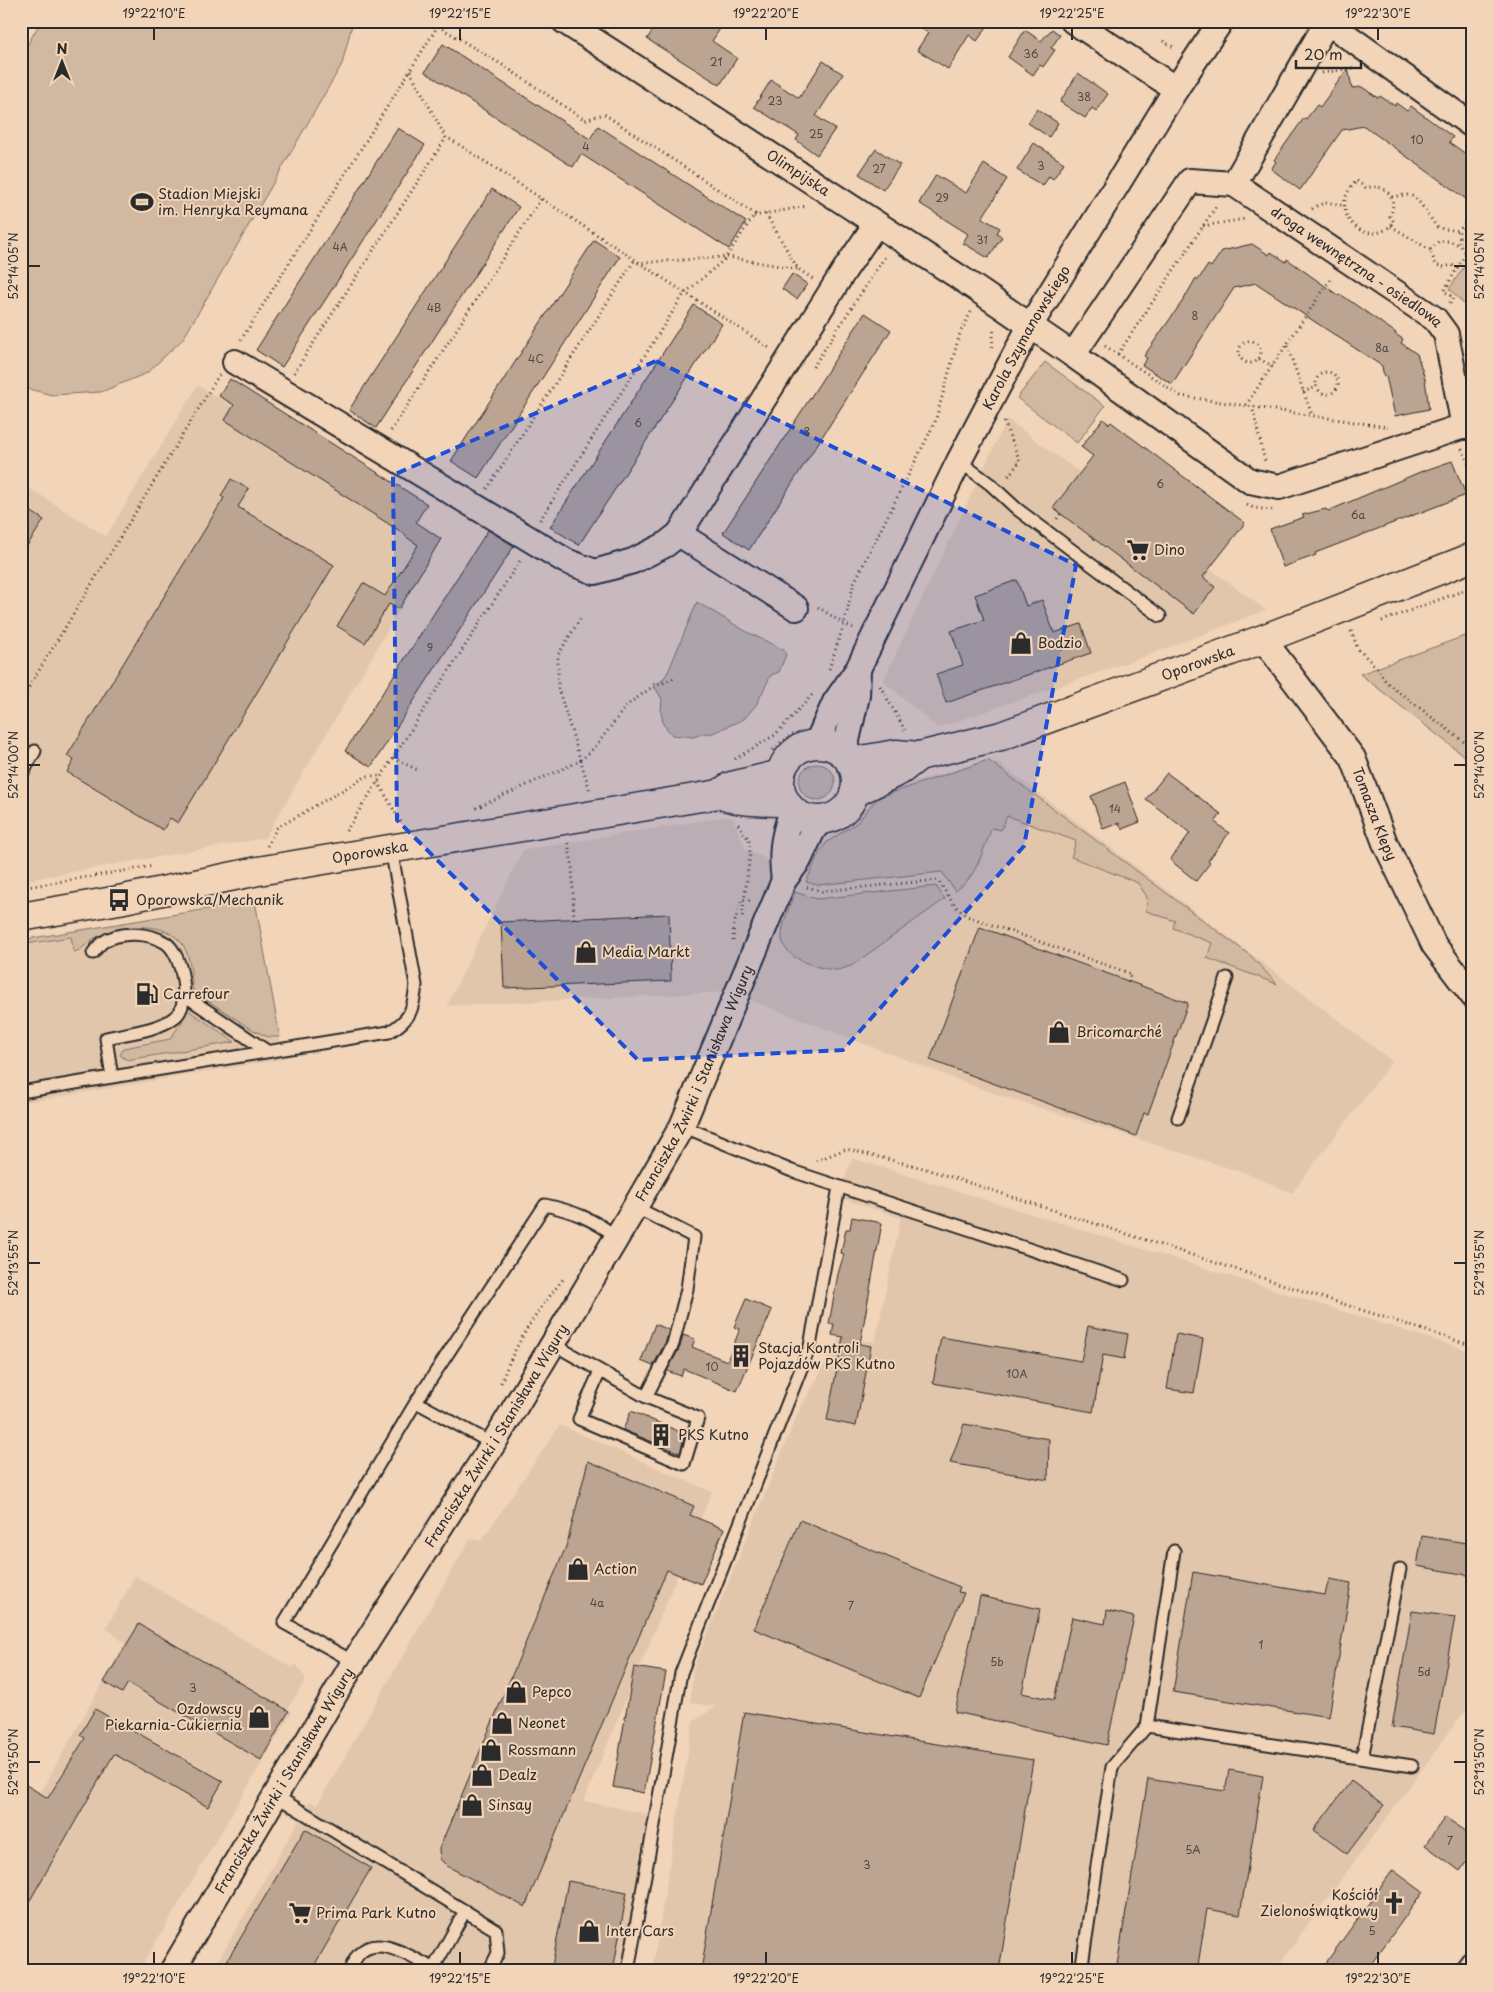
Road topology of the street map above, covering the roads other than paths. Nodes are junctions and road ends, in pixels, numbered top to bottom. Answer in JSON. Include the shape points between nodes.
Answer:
{"nodes":[{"id":1,"x":564,"y":21,"type":"edge"},
{"id":2,"x":1073,"y":21,"type":"edge"},
{"id":3,"x":1221,"y":21,"type":"edge"},
{"id":4,"x":1327,"y":22,"type":"edge"},
{"id":5,"x":1176,"y":90,"type":"junction"},
{"id":6,"x":1473,"y":126,"type":"edge"},
{"id":7,"x":1234,"y":184,"type":"junction"},
{"id":8,"x":876,"y":224,"type":"junction"},
{"id":9,"x":1030,"y":326,"type":"junction"},
{"id":10,"x":1073,"y":356,"type":"junction"},
{"id":11,"x":235,"y":362,"type":"dead end"},
{"id":12,"x":1466,"y":431,"type":"edge"},
{"id":13,"x":959,"y":461,"type":"junction"},
{"id":14,"x":679,"y":534,"type":"junction"},
{"id":15,"x":1473,"y":557,"type":"edge"},
{"id":16,"x":804,"y":605,"type":"road end"},
{"id":17,"x":1160,"y":616,"type":"dead end"},
{"id":18,"x":1263,"y":639,"type":"junction"},
{"id":19,"x":867,"y":673,"type":"junction"},
{"id":20,"x":807,"y":738,"type":"junction"},
{"id":21,"x":914,"y":747,"type":"junction"},
{"id":22,"x":35,"y":751,"type":"dead end"},
{"id":23,"x":847,"y":758,"type":"junction"},
{"id":24,"x":775,"y":764,"type":"junction"},
{"id":25,"x":21,"y":776,"type":"edge"},
{"id":26,"x":728,"y":793,"type":"junction"},
{"id":27,"x":857,"y":804,"type":"junction"},
{"id":28,"x":789,"y":806,"type":"junction"},
{"id":29,"x":828,"y":826,"type":"junction"},
{"id":30,"x":398,"y":839,"type":"junction"},
{"id":31,"x":784,"y":880,"type":"junction"},
{"id":32,"x":21,"y":917,"type":"edge"},
{"id":33,"x":93,"y":953,"type":"dead end"},
{"id":34,"x":1227,"y":978,"type":"dead end"},
{"id":35,"x":184,"y":995,"type":"junction"},
{"id":36,"x":1473,"y":996,"type":"edge"},
{"id":37,"x":267,"y":1051,"type":"junction"},
{"id":38,"x":112,"y":1077,"type":"junction"},
{"id":39,"x":21,"y":1092,"type":"edge"},
{"id":40,"x":1178,"y":1118,"type":"dead end"},
{"id":41,"x":682,"y":1126,"type":"junction"},
{"id":42,"x":838,"y":1187,"type":"junction"},
{"id":43,"x":635,"y":1207,"type":"junction"},
{"id":44,"x":617,"y":1238,"type":"junction"},
{"id":45,"x":1123,"y":1280,"type":"dead end"},
{"id":46,"x":553,"y":1344,"type":"junction"},
{"id":47,"x":600,"y":1371,"type":"junction"},
{"id":48,"x":646,"y":1397,"type":"junction"},
{"id":49,"x":416,"y":1402,"type":"junction"},
{"id":50,"x":493,"y":1444,"type":"junction"},
{"id":51,"x":1174,"y":1551,"type":"dead end"},
{"id":52,"x":1400,"y":1569,"type":"dead end"},
{"id":53,"x":354,"y":1662,"type":"junction"},
{"id":54,"x":1147,"y":1726,"type":"junction"},
{"id":55,"x":1362,"y":1758,"type":"junction"},
{"id":56,"x":1412,"y":1766,"type":"dead end"},
{"id":57,"x":276,"y":1796,"type":"junction"},
{"id":58,"x":465,"y":1911,"type":"junction"},
{"id":59,"x":1473,"y":1963,"type":"edge"},
{"id":60,"x":433,"y":1970,"type":"edge"},
{"id":61,"x":172,"y":1971,"type":"edge"},
{"id":62,"x":349,"y":1971,"type":"edge"},
{"id":63,"x":488,"y":1971,"type":"edge"},
{"id":64,"x":628,"y":1971,"type":"edge"},
{"id":65,"x":1082,"y":1971,"type":"edge"},
{"id":66,"x":1467,"y":1971,"type":"edge"}],
"edges":[{"from":1,"to":8,"type":"street","name":"Olimpijska"},
{"from":2,"to":5,"type":"street"},
{"from":3,"to":5,"type":"street","name":"Karola Szymanowskiego"},
{"from":4,"to":6,"type":"street"},
{"from":4,"to":7,"type":"street"},
{"from":5,"to":9,"type":"street","name":"Karola Szymanowskiego"},
{"from":7,"to":10,"type":"street","via":[[1190,181]]},
{"from":7,"to":12,"type":"street","name":"droga wewnętrzna - osiedlowa","via":[[1434,318],[1446,334]]},
{"from":8,"to":9,"type":"street","name":"Olimpijska"},
{"from":8,"to":14,"type":"street"},
{"from":9,"to":10,"type":"street","name":"Olimpijska"},
{"from":9,"to":13,"type":"street","name":"Karola Szymanowskiego"},
{"from":10,"to":12,"type":"street","name":"Olimpijska","via":[[1251,489],[1279,487],[1399,448]]},
{"from":11,"to":14,"type":"street","via":[[566,561],[586,569],[594,572],[633,561]]},
{"from":13,"to":17,"type":"lane","via":[[1017,509]]},
{"from":13,"to":19,"type":"street","name":"Karola Szymanowskiego"},
{"from":14,"to":16,"type":"street"},
{"from":15,"to":18,"type":"street","name":"Oporowska"},
{"from":18,"to":21,"type":"street","name":"Oporowska","via":[[1001,736]]},
{"from":18,"to":36,"type":"street","name":"Tomasza Klepy","via":[[1353,758],[1385,843],[1434,945]]},
{"from":19,"to":20,"type":"street","name":"Karola Szymanowskiego","via":[[835,702]]},
{"from":19,"to":23,"type":"street","name":"Karola Szymanowskiego","via":[[857,696]]},
{"from":20,"to":23,"type":"street"},
{"from":20,"to":24,"type":"street","via":[[802,748]]},
{"from":21,"to":23,"type":"street","name":"Oporowska","via":[[896,754]]},
{"from":21,"to":27,"type":"street","name":"Oporowska","via":[[901,770]]},
{"from":22,"to":25,"type":"lane"},
{"from":23,"to":27,"type":"street","via":[[856,777]]},
{"from":24,"to":26,"type":"street","name":"Oporowska"},
{"from":24,"to":28,"type":"street"},
{"from":26,"to":28,"type":"street","name":"Oporowska"},
{"from":26,"to":30,"type":"street","name":"Oporowska"},
{"from":27,"to":29,"type":"street","via":[[851,801]]},
{"from":28,"to":29,"type":"street","via":[[805,818]]},
{"from":28,"to":31,"type":"street","name":"Franciszka Żwirki i Stanisława Wigury","via":[[781,857]]},
{"from":29,"to":31,"type":"street","name":"Franciszka Żwirki i Stanisława Wigury","via":[[812,832],[799,860]]},
{"from":30,"to":32,"type":"street","name":"Oporowska","via":[[128,898]]},
{"from":30,"to":37,"type":"lane","via":[[416,985],[410,1014],[389,1032]]},
{"from":31,"to":41,"type":"street","name":"Franciszka Żwirki i Stanisława Wigury"},
{"from":33,"to":35,"type":"lane","via":[[104,941],[131,934],[167,944],[177,957]]},
{"from":34,"to":40,"type":"lane"},
{"from":35,"to":37,"type":"lane"},
{"from":35,"to":38,"type":"lane","via":[[177,1016],[167,1022],[106,1038]]},
{"from":37,"to":38,"type":"lane"},
{"from":38,"to":39,"type":"lane"},
{"from":41,"to":42,"type":"lane"},
{"from":41,"to":43,"type":"street","name":"Franciszka Żwirki i Stanisława Wigury"},
{"from":42,"to":45,"type":"lane"},
{"from":42,"to":64,"type":"lane","via":[[810,1346],[681,1673]]},
{"from":43,"to":44,"type":"street","name":"Franciszka Żwirki i Stanisława Wigury"},
{"from":43,"to":48,"type":"lane","via":[[694,1237],[687,1289],[673,1344]]},
{"from":44,"to":46,"type":"street","name":"Franciszka Żwirki i Stanisława Wigury"},
{"from":44,"to":49,"type":"lane","via":[[601,1225],[570,1210],[545,1205]]},
{"from":46,"to":47,"type":"lane"},
{"from":46,"to":50,"type":"street","name":"Franciszka Żwirki i Stanisława Wigury"},
{"from":47,"to":48,"type":"lane"},
{"from":47,"to":48,"type":"lane","via":[[579,1420],[684,1464],[698,1418]]},
{"from":49,"to":50,"type":"lane"},
{"from":49,"to":53,"type":"lane","via":[[284,1623]]},
{"from":50,"to":53,"type":"street","name":"Franciszka Żwirki i Stanisława Wigury"},
{"from":51,"to":54,"type":"lane"},
{"from":52,"to":55,"type":"lane"},
{"from":53,"to":57,"type":"street","name":"Franciszka Żwirki i Stanisława Wigury"},
{"from":54,"to":55,"type":"lane"},
{"from":54,"to":65,"type":"lane","via":[[1112,1767]]},
{"from":55,"to":56,"type":"lane"},
{"from":57,"to":58,"type":"lane"},
{"from":57,"to":61,"type":"street","name":"Franciszka Żwirki i Stanisława Wigury"},
{"from":58,"to":60,"type":"lane"},
{"from":58,"to":63,"type":"lane","via":[[496,1930],[498,1953]]},
{"from":59,"to":66,"type":"street"},
{"from":60,"to":62,"type":"lane","via":[[387,1946],[370,1946],[359,1954]]}]}
